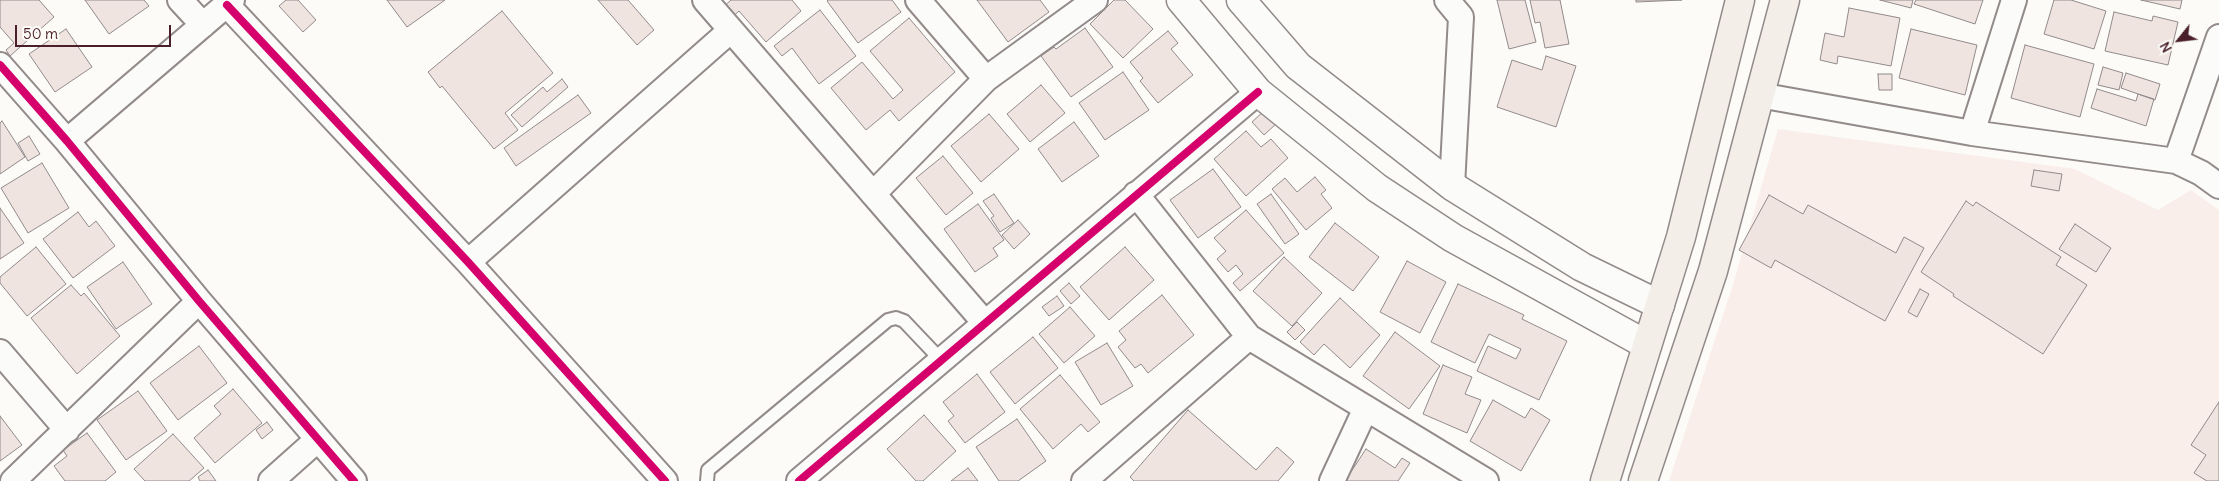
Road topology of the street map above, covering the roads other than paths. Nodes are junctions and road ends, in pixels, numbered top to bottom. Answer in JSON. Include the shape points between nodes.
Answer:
{"nodes":[{"id":1,"x":180,"y":0,"type":"edge"},
{"id":2,"x":705,"y":0,"type":"edge"},
{"id":3,"x":918,"y":0,"type":"edge"},
{"id":4,"x":1095,"y":0,"type":"edge"},
{"id":5,"x":1181,"y":0,"type":"edge"},
{"id":6,"x":1241,"y":0,"type":"edge"},
{"id":7,"x":1447,"y":0,"type":"edge"},
{"id":8,"x":1740,"y":0,"type":"edge"},
{"id":9,"x":1785,"y":0,"type":"edge"},
{"id":10,"x":2014,"y":0,"type":"edge"},
{"id":11,"x":229,"y":2,"type":"edge"},
{"id":12,"x":203,"y":25,"type":"junction"},
{"id":13,"x":731,"y":30,"type":"junction"},
{"id":14,"x":2219,"y":36,"type":"edge"},
{"id":15,"x":0,"y":65,"type":"edge"},
{"id":16,"x":986,"y":79,"type":"junction"},
{"id":17,"x":1258,"y":92,"type":"junction"},
{"id":18,"x":1760,"y":95,"type":"junction"},
{"id":19,"x":1972,"y":133,"type":"junction"},
{"id":20,"x":67,"y":141,"type":"junction"},
{"id":21,"x":2176,"y":161,"type":"junction"},
{"id":22,"x":1452,"y":186,"type":"junction"},
{"id":23,"x":2219,"y":186,"type":"edge"},
{"id":24,"x":872,"y":194,"type":"junction"},
{"id":25,"x":1136,"y":194,"type":"junction"},
{"id":26,"x":468,"y":262,"type":"junction"},
{"id":27,"x":199,"y":301,"type":"junction"},
{"id":28,"x":1660,"y":306,"type":"junction"},
{"id":29,"x":985,"y":323,"type":"junction"},
{"id":30,"x":1249,"y":336,"type":"junction"},
{"id":31,"x":1647,"y":345,"type":"junction"},
{"id":32,"x":0,"y":352,"type":"edge"},
{"id":33,"x":941,"y":360,"type":"junction"},
{"id":34,"x":1366,"y":408,"type":"junction"},
{"id":35,"x":67,"y":430,"type":"junction"},
{"id":36,"x":317,"y":440,"type":"junction"},
{"id":37,"x":13,"y":481,"type":"edge"},
{"id":38,"x":271,"y":481,"type":"edge"},
{"id":39,"x":354,"y":481,"type":"edge"},
{"id":40,"x":665,"y":481,"type":"edge"},
{"id":41,"x":707,"y":481,"type":"edge"},
{"id":42,"x":798,"y":481,"type":"edge"},
{"id":43,"x":1084,"y":481,"type":"edge"},
{"id":44,"x":1332,"y":481,"type":"edge"},
{"id":45,"x":1486,"y":481,"type":"edge"},
{"id":46,"x":1605,"y":481,"type":"edge"},
{"id":47,"x":1643,"y":481,"type":"edge"}],
"edges":[{"from":1,"to":12,"type":"street"},
{"from":2,"to":13,"type":"street"},
{"from":3,"to":16,"type":"street"},
{"from":4,"to":16,"type":"street"},
{"from":5,"to":17,"type":"main road"},
{"from":6,"to":22,"type":"main road","via":[[1298,66]]},
{"from":7,"to":22,"type":"street","via":[[1461,16]]},
{"from":8,"to":28,"type":"main road","via":[[1681,237]]},
{"from":9,"to":18,"type":"main road"},
{"from":10,"to":19,"type":"street"},
{"from":11,"to":12,"type":"street"},
{"from":11,"to":26,"type":"street"},
{"from":12,"to":20,"type":"street"},
{"from":13,"to":24,"type":"street"},
{"from":13,"to":26,"type":"street"},
{"from":14,"to":21,"type":"street"},
{"from":15,"to":20,"type":"street"},
{"from":16,"to":24,"type":"street"},
{"from":17,"to":25,"type":"street"},
{"from":17,"to":31,"type":"main road","via":[[1377,188],[1438,228]]},
{"from":18,"to":19,"type":"street"},
{"from":18,"to":47,"type":"main road","via":[[1713,272]]},
{"from":19,"to":21,"type":"street"},
{"from":20,"to":27,"type":"street"},
{"from":21,"to":23,"type":"street"},
{"from":22,"to":28,"type":"main road","via":[[1582,267]]},
{"from":24,"to":29,"type":"street"},
{"from":25,"to":29,"type":"street"},
{"from":25,"to":30,"type":"street"},
{"from":26,"to":40,"type":"street"},
{"from":27,"to":35,"type":"street"},
{"from":27,"to":36,"type":"street"},
{"from":28,"to":31,"type":"main road"},
{"from":29,"to":33,"type":"street"},
{"from":30,"to":34,"type":"street"},
{"from":30,"to":43,"type":"street"},
{"from":31,"to":46,"type":"main road"},
{"from":32,"to":35,"type":"street"},
{"from":33,"to":41,"type":"lane","via":[[904,321],[888,320],[708,470]]},
{"from":33,"to":42,"type":"street"},
{"from":34,"to":44,"type":"street"},
{"from":34,"to":45,"type":"street"},
{"from":35,"to":37,"type":"street"},
{"from":36,"to":38,"type":"street"},
{"from":36,"to":39,"type":"street"}]}
